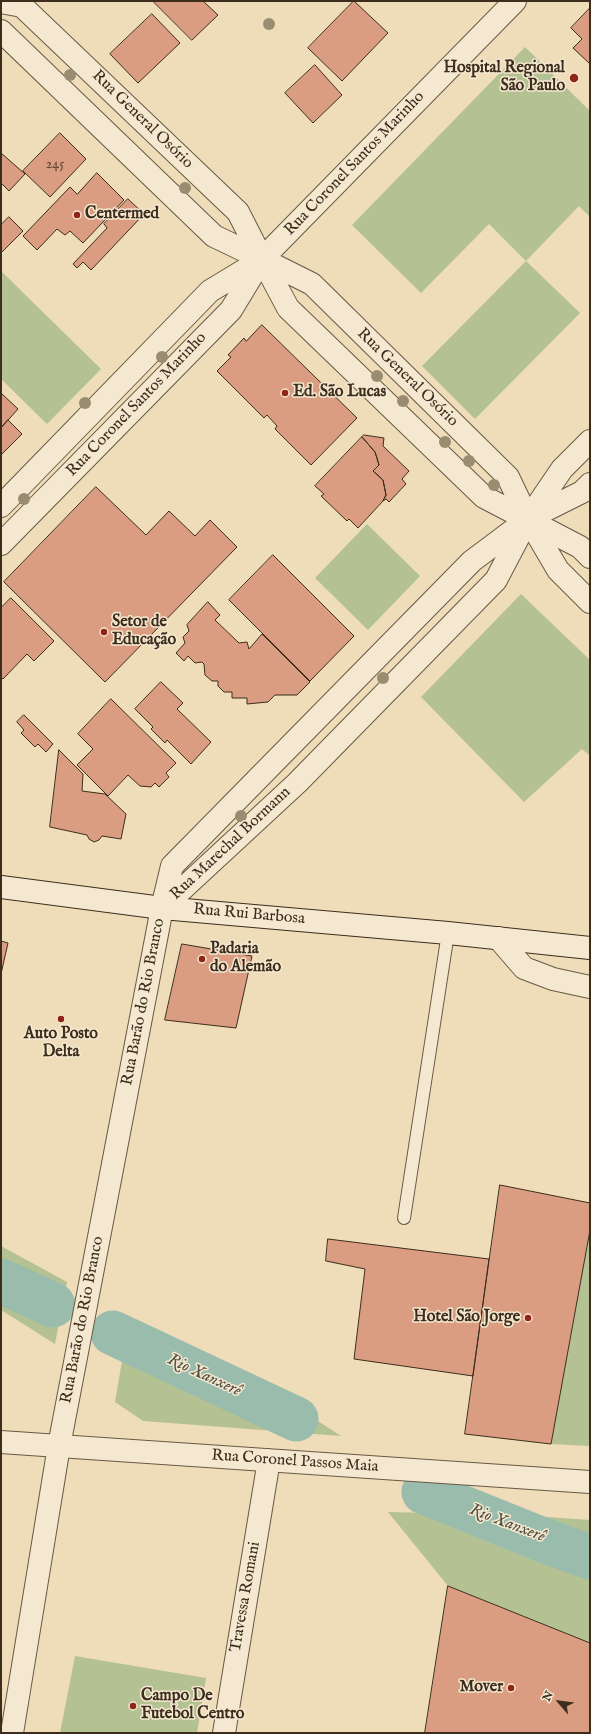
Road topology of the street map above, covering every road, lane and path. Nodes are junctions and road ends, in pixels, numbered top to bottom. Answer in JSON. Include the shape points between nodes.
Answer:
{"nodes":[{"id":1,"x":515,"y":1,"type":"edge"},
{"id":2,"x":1,"y":2,"type":"edge"},
{"id":3,"x":1,"y":31,"type":"edge"},
{"id":4,"x":136,"y":115,"type":"junction"},
{"id":5,"x":115,"y":139,"type":"junction"},
{"id":6,"x":262,"y":259,"type":"junction"},
{"id":7,"x":364,"y":336,"type":"junction"},
{"id":8,"x":343,"y":359,"type":"junction"},
{"id":9,"x":104,"y":400,"type":"junction"},
{"id":10,"x":436,"y":407,"type":"junction"},
{"id":11,"x":124,"y":419,"type":"junction"},
{"id":12,"x":415,"y":430,"type":"junction"},
{"id":13,"x":590,"y":440,"type":"edge"},
{"id":14,"x":590,"y":484,"type":"edge"},
{"id":15,"x":1,"y":506,"type":"edge"},
{"id":16,"x":528,"y":519,"type":"junction"},
{"id":17,"x":1,"y":544,"type":"edge"},
{"id":18,"x":590,"y":557,"type":"edge"},
{"id":19,"x":590,"y":602,"type":"edge"},
{"id":20,"x":410,"y":624,"type":"junction"},
{"id":21,"x":431,"y":646,"type":"junction"},
{"id":22,"x":344,"y":691,"type":"junction"},
{"id":23,"x":366,"y":711,"type":"junction"},
{"id":24,"x":276,"y":761,"type":"junction"},
{"id":25,"x":297,"y":783,"type":"junction"},
{"id":26,"x":1,"y":887,"type":"edge"},
{"id":27,"x":162,"y":908,"type":"junction"},
{"id":28,"x":448,"y":933,"type":"junction"},
{"id":29,"x":498,"y":938,"type":"junction"},
{"id":30,"x":590,"y":948,"type":"edge"},
{"id":31,"x":590,"y":987,"type":"edge"},
{"id":32,"x":404,"y":1218,"type":"dead end"},
{"id":33,"x":1,"y":1442,"type":"edge"},
{"id":34,"x":59,"y":1446,"type":"junction"},
{"id":35,"x":269,"y":1460,"type":"junction"},
{"id":36,"x":590,"y":1482,"type":"edge"},
{"id":37,"x":12,"y":1733,"type":"edge"},
{"id":38,"x":224,"y":1733,"type":"edge"}],
"edges":[{"from":1,"to":6,"type":"street","name":"Rua Coronel Santos Marinho"},
{"from":2,"to":4,"type":"street","name":"Rua General Osório","via":[[22,6]]},
{"from":3,"to":5,"type":"street","name":"Rua General Osório"},
{"from":4,"to":5,"type":"street"},
{"from":4,"to":6,"type":"street","name":"Rua General Osório","via":[[238,212]]},
{"from":5,"to":6,"type":"street","name":"Rua General Osório","via":[[214,236]]},
{"from":6,"to":7,"type":"street","name":"Rua General Osório","via":[[312,284]]},
{"from":6,"to":8,"type":"street","name":"Rua General Osório","via":[[288,308]]},
{"from":6,"to":9,"type":"street","name":"Rua Coronel Santos Marinho","via":[[210,291]]},
{"from":6,"to":11,"type":"street","name":"Rua Coronel Santos Marinho","via":[[230,310]]},
{"from":7,"to":8,"type":"street"},
{"from":7,"to":10,"type":"street","name":"Rua General Osório"},
{"from":8,"to":12,"type":"street","name":"Rua General Osório"},
{"from":9,"to":11,"type":"street"},
{"from":9,"to":15,"type":"street","name":"Rua Coronel Santos Marinho"},
{"from":10,"to":12,"type":"street"},
{"from":10,"to":16,"type":"street","name":"Rua General Osório","via":[[508,477]]},
{"from":11,"to":17,"type":"street","name":"Rua Coronel Santos Marinho"},
{"from":12,"to":16,"type":"street","name":"Rua General Osório","via":[[484,497]]},
{"from":13,"to":16,"type":"street","name":"Rua Marechal Bormann","via":[[562,469]]},
{"from":14,"to":16,"type":"street","name":"Rua Marechal Bormann","via":[[582,492]]},
{"from":16,"to":18,"type":"street","name":"Rua General Osório","via":[[580,547]]},
{"from":16,"to":19,"type":"street","name":"Rua General Osório","via":[[558,570]]},
{"from":16,"to":20,"type":"street","name":"Rua Marechal Bormann","via":[[472,561]]},
{"from":16,"to":21,"type":"street","name":"Rua Marechal Bormann","via":[[496,580]]},
{"from":20,"to":21,"type":"street"},
{"from":20,"to":22,"type":"street","name":"Rua Marechal Bormann"},
{"from":21,"to":23,"type":"street","name":"Rua Marechal Bormann"},
{"from":22,"to":23,"type":"street"},
{"from":22,"to":24,"type":"street","name":"Rua Marechal Bormann"},
{"from":23,"to":25,"type":"street","name":"Rua Marechal Bormann"},
{"from":24,"to":25,"type":"street"},
{"from":24,"to":27,"type":"street","name":"Rua Marechal Bormann","via":[[172,866]]},
{"from":25,"to":27,"type":"street","name":"Rua Marechal Bormann"},
{"from":26,"to":27,"type":"street","name":"Rua Rui Barbosa"},
{"from":27,"to":28,"type":"street","name":"Rua Rui Barbosa"},
{"from":27,"to":34,"type":"street","name":"Rua Barão do Rio Branco"},
{"from":28,"to":29,"type":"street","name":"Rua Rui Barbosa"},
{"from":28,"to":32,"type":"lane"},
{"from":29,"to":30,"type":"street","name":"Rua Rui Barbosa"},
{"from":29,"to":31,"type":"street","via":[[524,968],[553,979]]},
{"from":33,"to":34,"type":"street","name":"Rua Coronel Passos Maia"},
{"from":34,"to":35,"type":"street","name":"Rua Coronel Passos Maia"},
{"from":34,"to":37,"type":"street","name":"Rua Barão do Rio Branco"},
{"from":35,"to":36,"type":"street","name":"Rua Coronel Passos Maia"},
{"from":35,"to":38,"type":"street","name":"Travessa Romani"}]}
